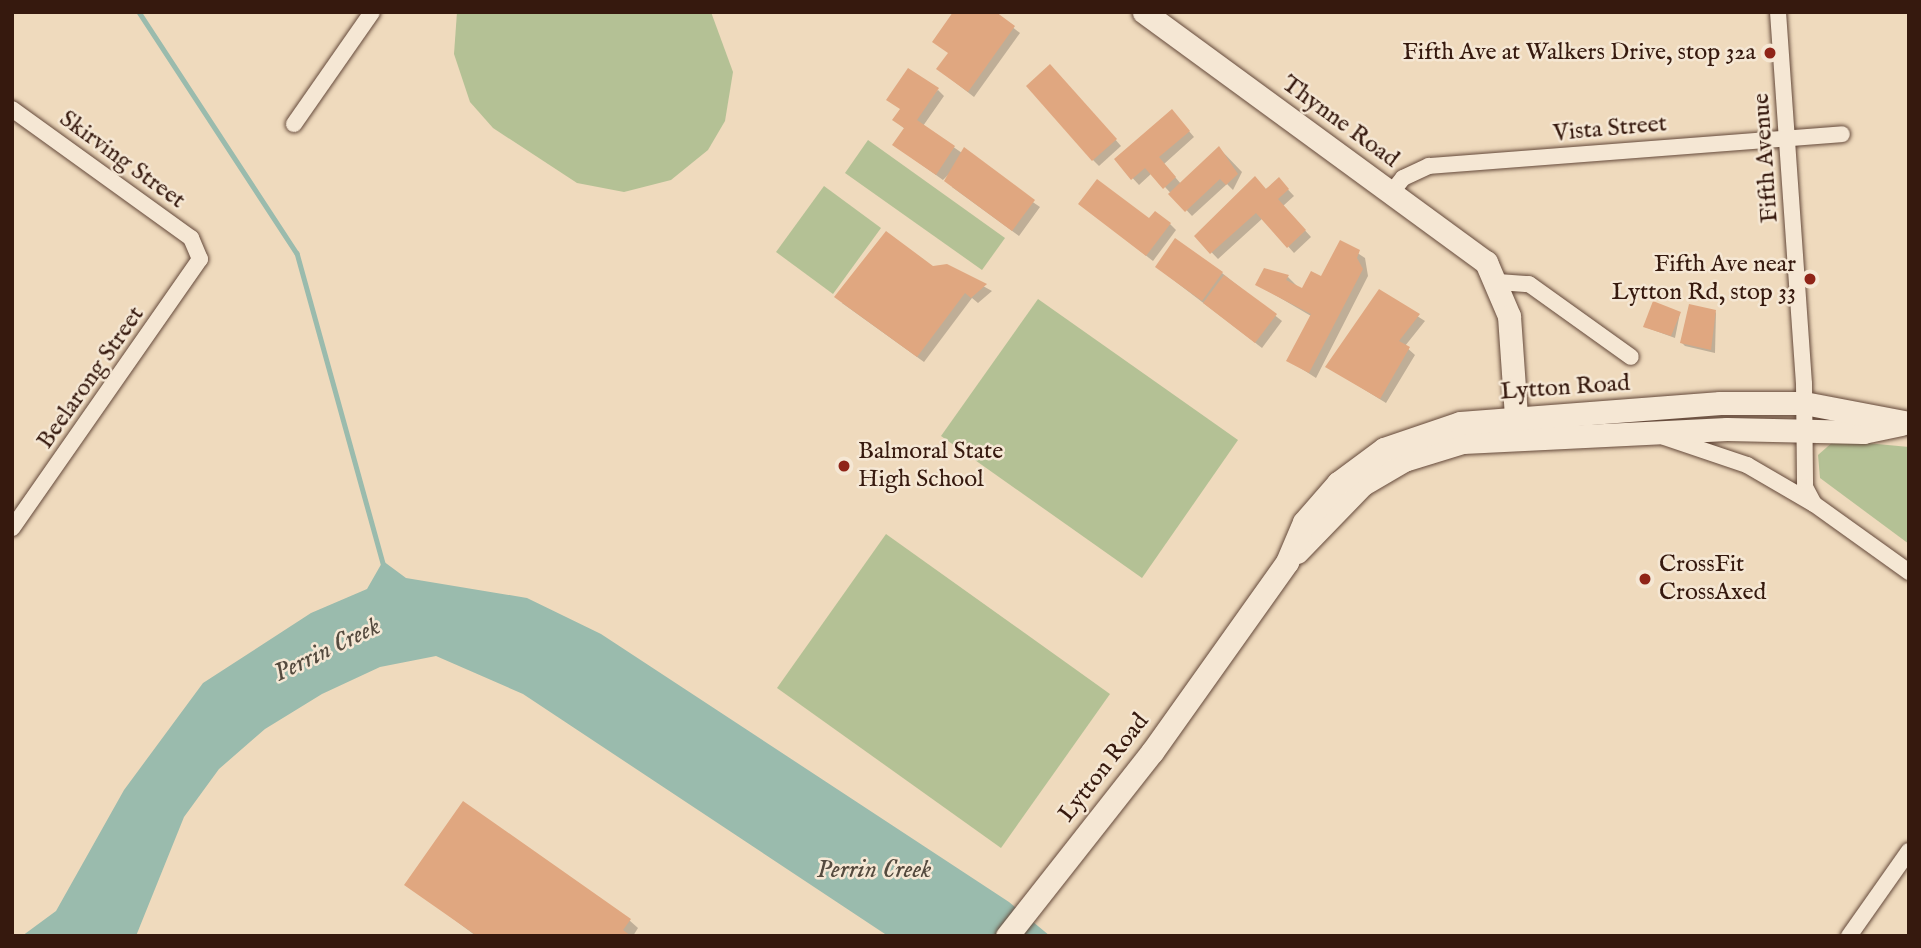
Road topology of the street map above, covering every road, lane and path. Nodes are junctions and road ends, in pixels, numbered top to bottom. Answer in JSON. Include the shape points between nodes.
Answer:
{"nodes":[{"id":1,"x":372,"y":12,"type":"edge"},
{"id":2,"x":1143,"y":12,"type":"edge"},
{"id":3,"x":1778,"y":12,"type":"edge"},
{"id":4,"x":12,"y":109,"type":"edge"},
{"id":5,"x":293,"y":124,"type":"dead end"},
{"id":6,"x":1842,"y":134,"type":"dead end"},
{"id":7,"x":1788,"y":138,"type":"junction"},
{"id":8,"x":1392,"y":192,"type":"junction"},
{"id":9,"x":199,"y":252,"type":"joint"},
{"id":10,"x":1498,"y":282,"type":"junction"},
{"id":11,"x":1630,"y":357,"type":"dead end"},
{"id":12,"x":1804,"y":403,"type":"junction"},
{"id":13,"x":1907,"y":423,"type":"edge"},
{"id":14,"x":1517,"y":426,"type":"junction"},
{"id":15,"x":1805,"y":427,"type":"junction"},
{"id":16,"x":1647,"y":432,"type":"junction"},
{"id":17,"x":1814,"y":504,"type":"junction"},
{"id":18,"x":12,"y":528,"type":"edge"},
{"id":19,"x":1909,"y":572,"type":"edge"},
{"id":20,"x":1909,"y":851,"type":"edge"},
{"id":21,"x":1007,"y":936,"type":"edge"},
{"id":22,"x":1849,"y":936,"type":"edge"}],
"edges":[{"from":1,"to":5,"type":"street"},
{"from":2,"to":8,"type":"main road","name":"Thynne Road"},
{"from":3,"to":7,"type":"street","name":"Fifth Avenue"},
{"from":4,"to":9,"type":"street","name":"Skirving Street","via":[[191,238]]},
{"from":6,"to":7,"type":"street","name":"Vista Street"},
{"from":7,"to":8,"type":"street","name":"Vista Street","via":[[1429,166],[1403,178]]},
{"from":7,"to":12,"type":"street","name":"Fifth Avenue"},
{"from":8,"to":10,"type":"main road","name":"Thynne Road","via":[[1486,262]]},
{"from":9,"to":18,"type":"street","name":"Beelarong Street","via":[[195,270]]},
{"from":10,"to":11,"type":"street","via":[[1530,284]]},
{"from":10,"to":14,"type":"main road","name":"Thynne Road","via":[[1508,316]]},
{"from":12,"to":13,"type":"main road","name":"Lytton Road"},
{"from":12,"to":14,"type":"main road","name":"Lytton Road"},
{"from":12,"to":15,"type":"street","name":"Fifth Avenue"},
{"from":13,"to":15,"type":"main road","name":"Lytton Road","via":[[1863,432]]},
{"from":14,"to":16,"type":"main road","name":"Lytton Road"},
{"from":14,"to":21,"type":"main road","name":"Lytton Road","via":[[1404,460],[1346,499],[1287,562],[1152,752]]},
{"from":15,"to":16,"type":"main road","name":"Lytton Road"},
{"from":15,"to":17,"type":"street","via":[[1802,467]]},
{"from":16,"to":17,"type":"street","via":[[1747,465]]},
{"from":17,"to":19,"type":"street"},
{"from":20,"to":22,"type":"street"}]}
